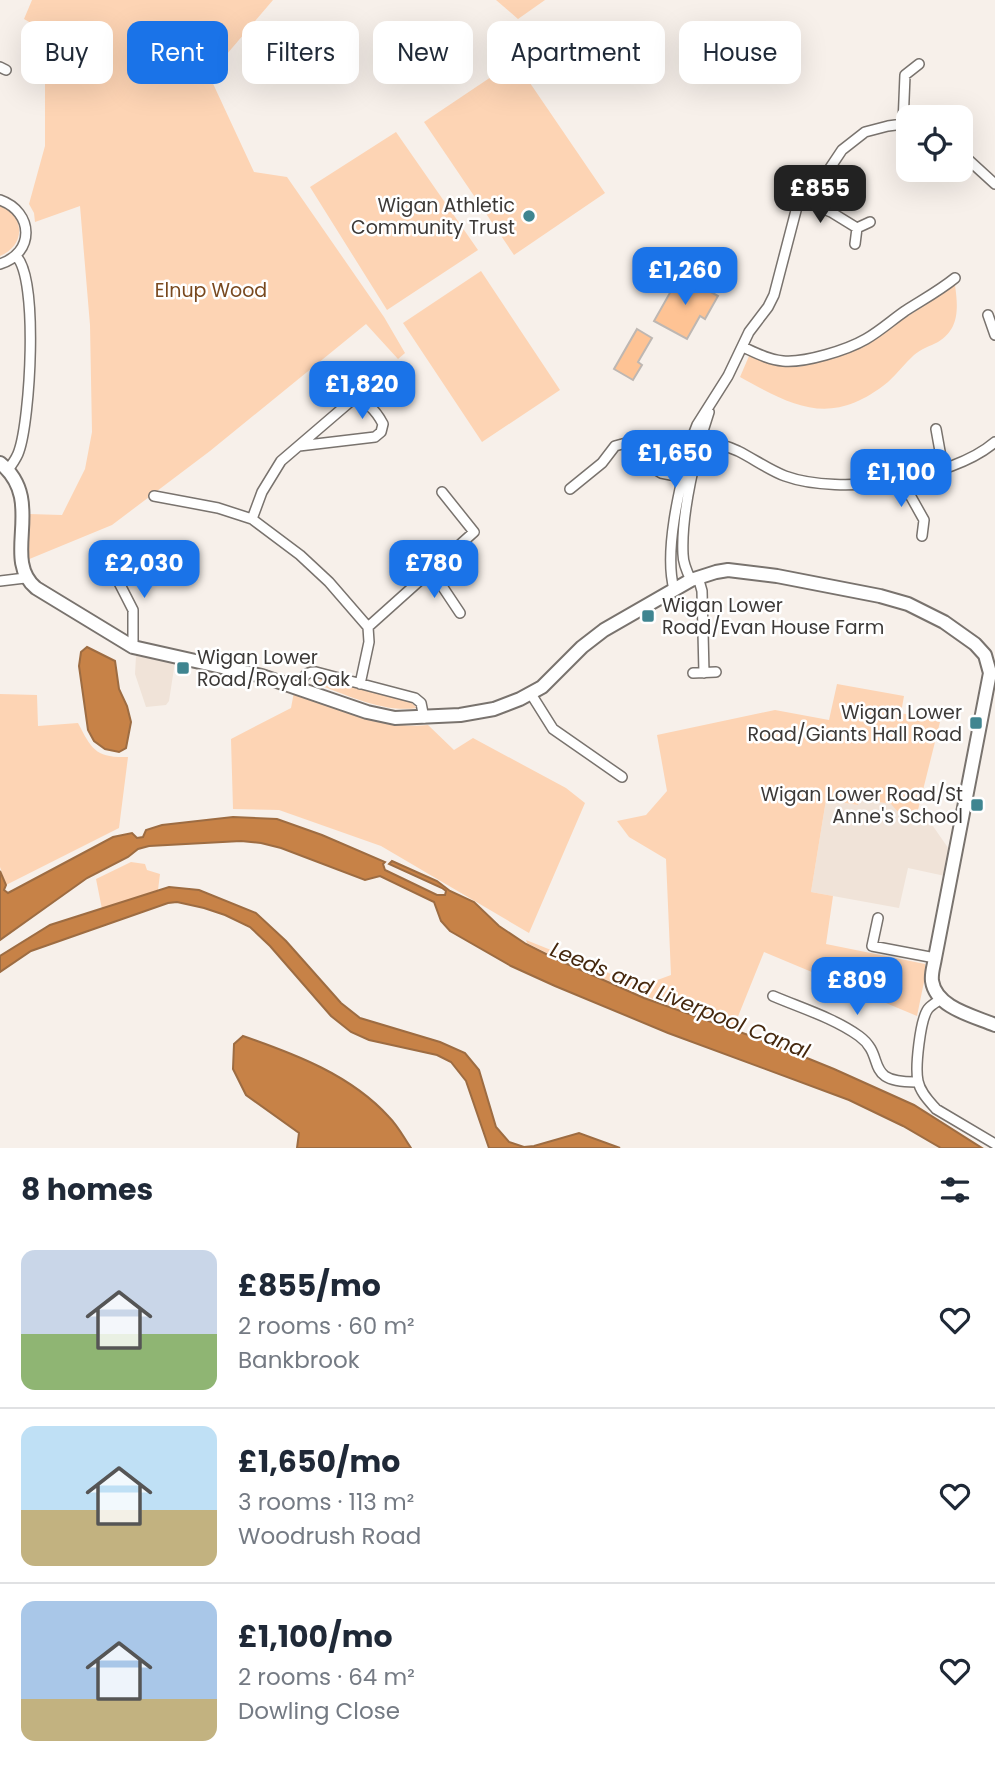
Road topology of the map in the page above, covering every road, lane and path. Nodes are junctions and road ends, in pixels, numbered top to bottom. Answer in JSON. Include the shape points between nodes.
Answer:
{"nodes":[{"id":1,"x":919,"y":64,"type":"dead end"},
{"id":2,"x":906,"y":105,"type":"edge"},
{"id":3,"x":896,"y":127,"type":"edge"},
{"id":4,"x":973,"y":164,"type":"edge"},
{"id":5,"x":995,"y":184,"type":"edge"},
{"id":6,"x":799,"y":199,"type":"junction"},
{"id":7,"x":0,"y":200,"type":"edge"},
{"id":8,"x":870,"y":222,"type":"dead end"},
{"id":9,"x":857,"y":229,"type":"junction"},
{"id":10,"x":855,"y":244,"type":"dead end"},
{"id":11,"x":16,"y":256,"type":"junction"},
{"id":12,"x":0,"y":264,"type":"edge"},
{"id":13,"x":955,"y":278,"type":"dead end"},
{"id":14,"x":988,"y":315,"type":"dead end"},
{"id":15,"x":995,"y":335,"type":"edge"},
{"id":16,"x":743,"y":347,"type":"junction"},
{"id":17,"x":936,"y":429,"type":"dead end"},
{"id":18,"x":696,"y":439,"type":"junction"},
{"id":19,"x":995,"y":442,"type":"edge"},
{"id":20,"x":299,"y":446,"type":"junction"},
{"id":21,"x":4,"y":467,"type":"edge"},
{"id":22,"x":943,"y":468,"type":"junction"},
{"id":23,"x":687,"y":478,"type":"junction"},
{"id":24,"x":901,"y":479,"type":"junction"},
{"id":25,"x":570,"y":489,"type":"dead end"},
{"id":26,"x":442,"y":492,"type":"dead end"},
{"id":27,"x":155,"y":496,"type":"dead end"},
{"id":28,"x":252,"y":519,"type":"junction"},
{"id":29,"x":922,"y":536,"type":"dead end"},
{"id":30,"x":110,"y":565,"type":"dead end"},
{"id":31,"x":432,"y":570,"type":"junction"},
{"id":32,"x":25,"y":578,"type":"junction"},
{"id":33,"x":695,"y":579,"type":"junction"},
{"id":34,"x":0,"y":580,"type":"edge"},
{"id":35,"x":674,"y":589,"type":"junction"},
{"id":36,"x":460,"y":613,"type":"dead end"},
{"id":37,"x":368,"y":627,"type":"junction"},
{"id":38,"x":133,"y":646,"type":"junction"},
{"id":39,"x":992,"y":662,"type":"edge"},
{"id":40,"x":716,"y":672,"type":"dead end"},
{"id":41,"x":693,"y":673,"type":"dead end"},
{"id":42,"x":704,"y":673,"type":"junction"},
{"id":43,"x":360,"y":684,"type":"junction"},
{"id":44,"x":299,"y":687,"type":"junction"},
{"id":45,"x":531,"y":694,"type":"junction"},
{"id":46,"x":424,"y":718,"type":"junction"},
{"id":47,"x":619,"y":770,"type":"dead end"},
{"id":48,"x":878,"y":918,"type":"dead end"},
{"id":49,"x":935,"y":958,"type":"junction"},
{"id":50,"x":773,"y":996,"type":"dead end"},
{"id":51,"x":941,"y":999,"type":"junction"},
{"id":52,"x":995,"y":1025,"type":"edge"},
{"id":53,"x":918,"y":1082,"type":"junction"},
{"id":54,"x":995,"y":1144,"type":"edge"}],
"edges":[{"from":1,"to":2,"type":"street","via":[[905,75]]},
{"from":3,"to":6,"type":"street","via":[[865,132],[842,150],[824,177]]},
{"from":4,"to":5,"type":"street"},
{"from":6,"to":9,"type":"street"},
{"from":6,"to":16,"type":"street","via":[[774,295]]},
{"from":7,"to":11,"type":"street","via":[[17,209],[26,228]]},
{"from":8,"to":9,"type":"street"},
{"from":9,"to":10,"type":"street"},
{"from":11,"to":12,"type":"street"},
{"from":11,"to":21,"type":"street","via":[[26,279],[30,360],[19,452]]},
{"from":13,"to":16,"type":"street","via":[[939,284],[848,348],[794,362]]},
{"from":14,"to":15,"type":"street"},
{"from":16,"to":18,"type":"street","via":[[697,425]]},
{"from":17,"to":22,"type":"street"},
{"from":18,"to":23,"type":"street"},
{"from":18,"to":24,"type":"street","via":[[729,447],[783,475],[812,484]]},
{"from":19,"to":22,"type":"street"},
{"from":20,"to":20,"type":"street","via":[[354,400],[366,402],[383,424],[375,437]]},
{"from":20,"to":28,"type":"street","via":[[273,471]]},
{"from":21,"to":32,"type":"main road","via":[[20,494],[19,560]]},
{"from":22,"to":24,"type":"street"},
{"from":23,"to":25,"type":"street","via":[[653,468],[626,443],[615,446]]},
{"from":23,"to":33,"type":"street","via":[[683,556]]},
{"from":23,"to":35,"type":"street","via":[[673,533]]},
{"from":24,"to":29,"type":"street","via":[[924,520]]},
{"from":26,"to":31,"type":"street","via":[[474,532]]},
{"from":27,"to":28,"type":"street"},
{"from":28,"to":37,"type":"street","via":[[329,582]]},
{"from":30,"to":38,"type":"street","via":[[133,610]]},
{"from":31,"to":36,"type":"street"},
{"from":31,"to":37,"type":"street"},
{"from":32,"to":34,"type":"street"},
{"from":32,"to":38,"type":"main road"},
{"from":33,"to":35,"type":"main road"},
{"from":33,"to":39,"type":"main road","via":[[727,570],[893,599],[957,630]]},
{"from":33,"to":42,"type":"street","via":[[702,588]]},
{"from":35,"to":45,"type":"main road","via":[[593,638]]},
{"from":37,"to":43,"type":"street"},
{"from":38,"to":44,"type":"main road"},
{"from":39,"to":49,"type":"main road"},
{"from":40,"to":42,"type":"street"},
{"from":41,"to":42,"type":"street"},
{"from":43,"to":44,"type":"street","via":[[311,671]]},
{"from":43,"to":46,"type":"street","via":[[418,700]]},
{"from":44,"to":46,"type":"main road","via":[[383,716]]},
{"from":45,"to":46,"type":"main road","via":[[494,709]]},
{"from":45,"to":47,"type":"street","via":[[553,729]]},
{"from":48,"to":49,"type":"street","via":[[873,946]]},
{"from":49,"to":51,"type":"main road","via":[[932,982]]},
{"from":50,"to":53,"type":"street","via":[[861,1037],[879,1071],[893,1080]]},
{"from":51,"to":52,"type":"main road"},
{"from":51,"to":53,"type":"street","via":[[930,1006],[924,1018]]},
{"from":53,"to":54,"type":"street","via":[[936,1109]]}]}
